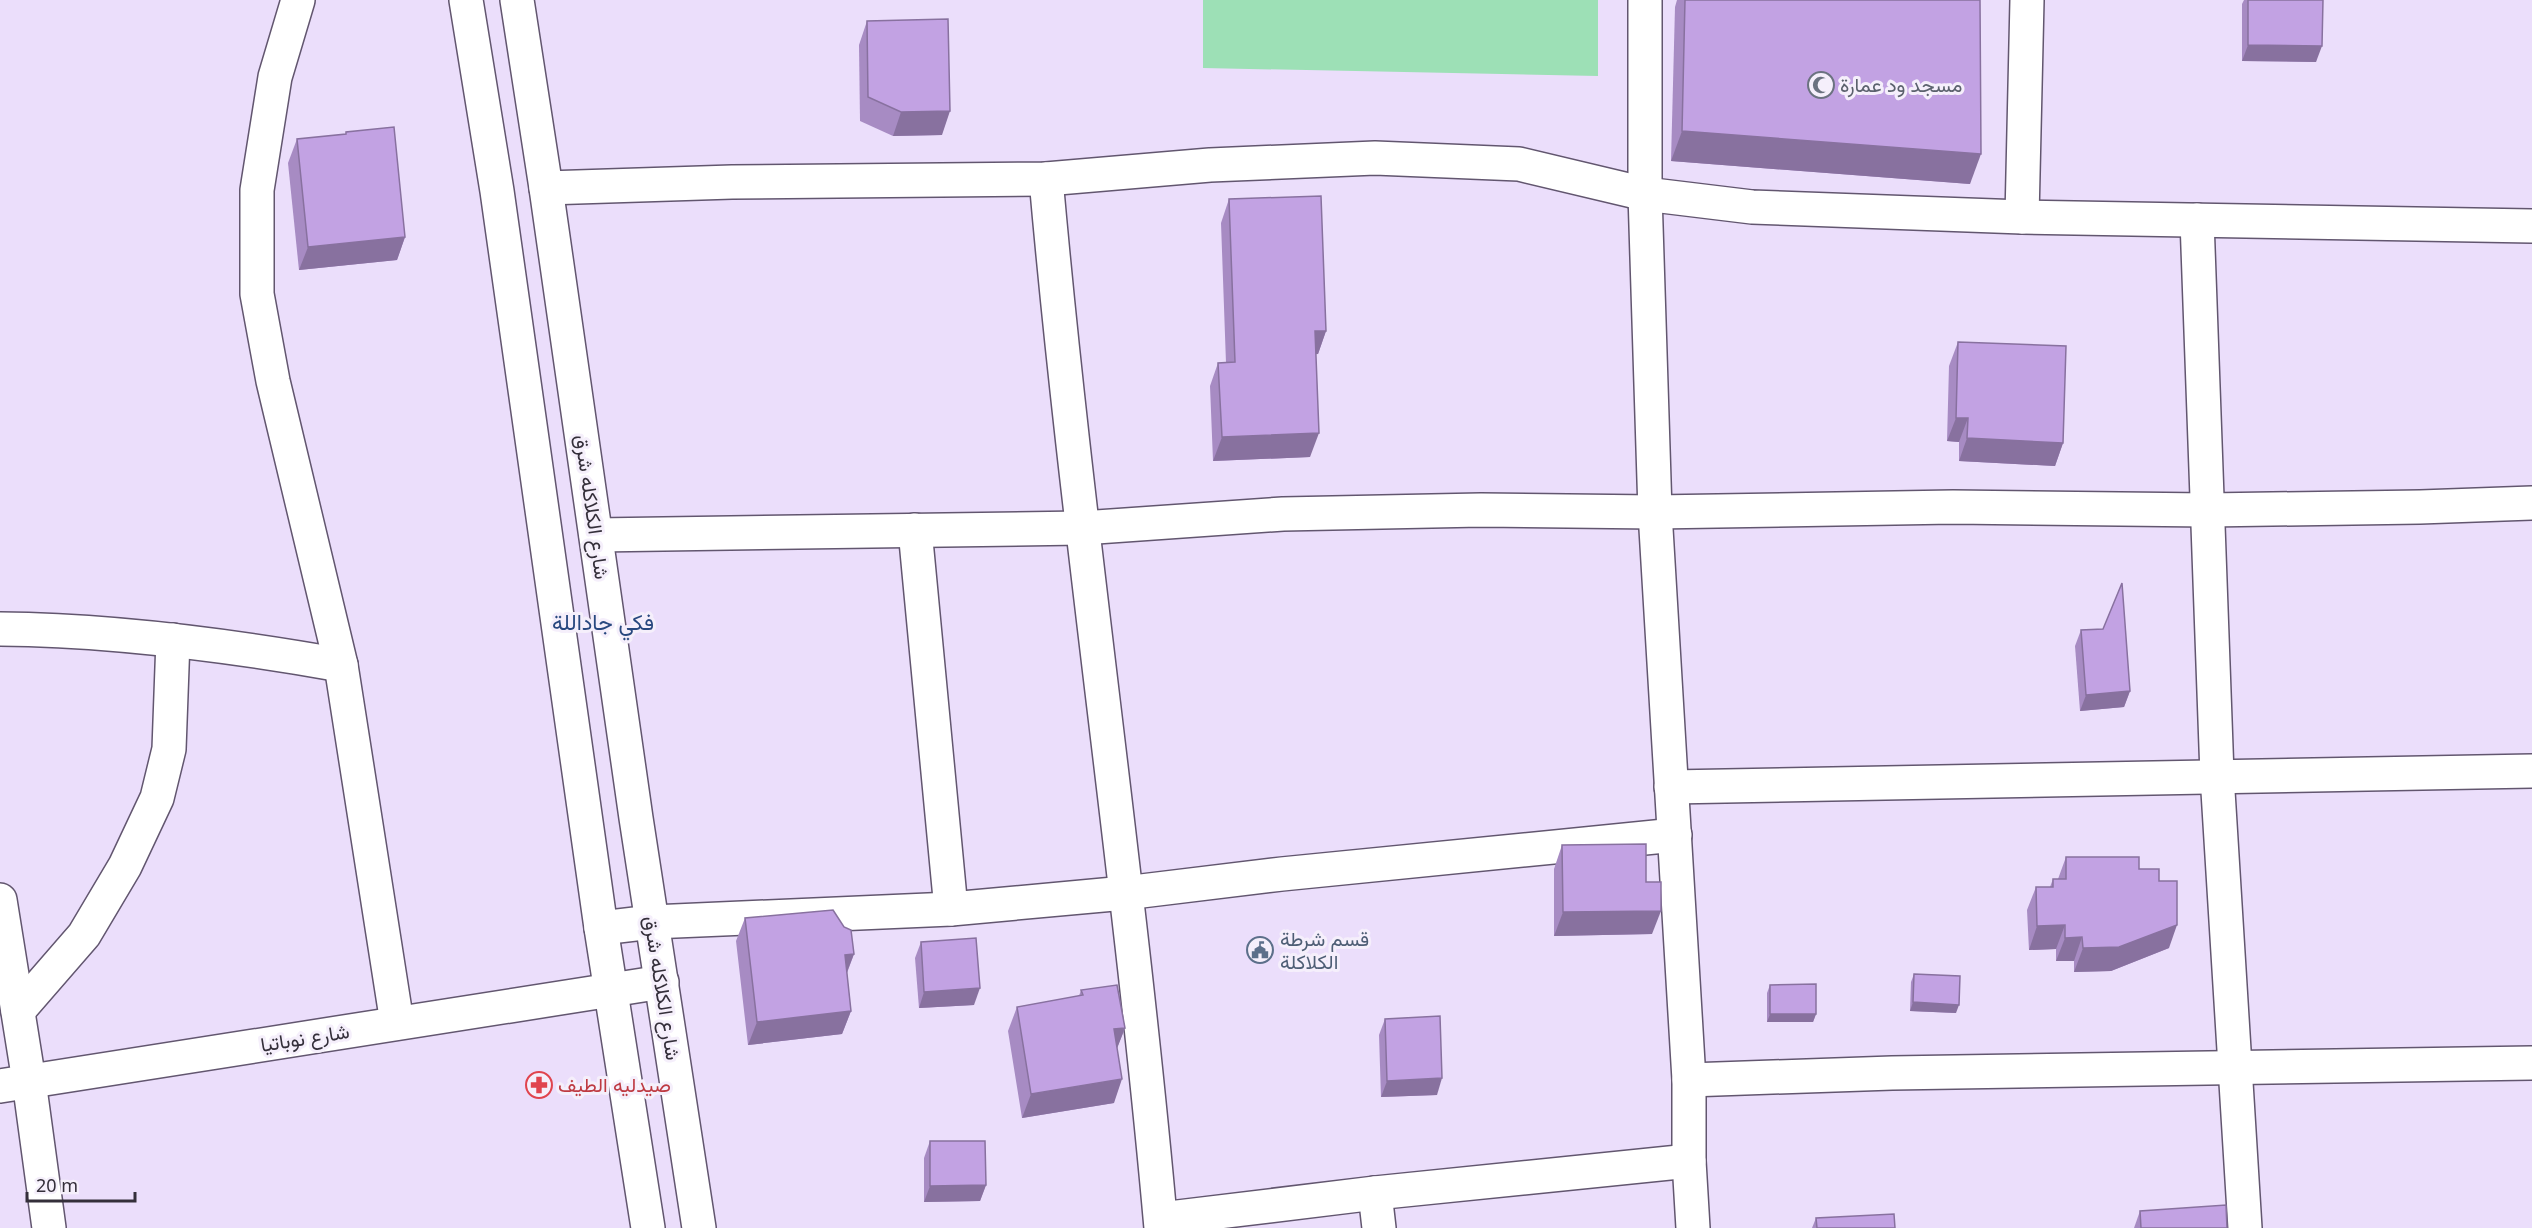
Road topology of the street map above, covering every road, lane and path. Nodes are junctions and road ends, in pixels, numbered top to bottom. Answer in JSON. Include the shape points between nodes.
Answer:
{"nodes":[{"id":1,"x":298,"y":0,"type":"edge"},
{"id":2,"x":466,"y":0,"type":"edge"},
{"id":3,"x":517,"y":0,"type":"edge"},
{"id":4,"x":1645,"y":0,"type":"edge"},
{"id":5,"x":2027,"y":0,"type":"edge"},
{"id":6,"x":1046,"y":179,"type":"junction"},
{"id":7,"x":546,"y":188,"type":"junction"},
{"id":8,"x":1645,"y":194,"type":"junction"},
{"id":9,"x":2022,"y":217,"type":"junction"},
{"id":10,"x":2197,"y":220,"type":"junction"},
{"id":11,"x":2532,"y":226,"type":"edge"},
{"id":12,"x":2532,"y":502,"type":"edge"},
{"id":13,"x":2208,"y":510,"type":"junction"},
{"id":14,"x":1656,"y":512,"type":"junction"},
{"id":15,"x":1082,"y":528,"type":"junction"},
{"id":16,"x":915,"y":530,"type":"junction"},
{"id":17,"x":596,"y":535,"type":"junction"},
{"id":18,"x":0,"y":629,"type":"edge"},
{"id":19,"x":173,"y":640,"type":"junction"},
{"id":20,"x":340,"y":664,"type":"junction"},
{"id":21,"x":2532,"y":771,"type":"edge"},
{"id":22,"x":2217,"y":775,"type":"junction"},
{"id":23,"x":1671,"y":787,"type":"junction"},
{"id":24,"x":1675,"y":835,"type":"junction"},
{"id":25,"x":1125,"y":893,"type":"junction"},
{"id":26,"x":0,"y":900,"type":"edge"},
{"id":27,"x":951,"y":909,"type":"junction"},
{"id":28,"x":652,"y":922,"type":"junction"},
{"id":29,"x":601,"y":928,"type":"junction"},
{"id":30,"x":662,"y":982,"type":"junction"},
{"id":31,"x":611,"y":989,"type":"junction"},
{"id":32,"x":18,"y":1011,"type":"junction"},
{"id":33,"x":397,"y":1023,"type":"junction"},
{"id":34,"x":2532,"y":1063,"type":"edge"},
{"id":35,"x":2236,"y":1068,"type":"junction"},
{"id":36,"x":1689,"y":1080,"type":"junction"},
{"id":37,"x":15,"y":1084,"type":"edge"},
{"id":38,"x":1689,"y":1161,"type":"junction"},
{"id":39,"x":1375,"y":1193,"type":"junction"},
{"id":40,"x":1161,"y":1223,"type":"edge"},
{"id":41,"x":49,"y":1228,"type":"edge"},
{"id":42,"x":648,"y":1228,"type":"edge"},
{"id":43,"x":699,"y":1228,"type":"edge"},
{"id":44,"x":1379,"y":1228,"type":"edge"},
{"id":45,"x":1693,"y":1228,"type":"edge"},
{"id":46,"x":2245,"y":1228,"type":"edge"}],
"edges":[{"from":1,"to":20,"type":"street","via":[[275,77],[257,190],[257,294],[273,381]]},
{"from":2,"to":29,"type":"street","via":[[497,191]]},
{"from":3,"to":7,"type":"street","name":"شارع الكلاكله شرق"},
{"from":4,"to":8,"type":"street"},
{"from":5,"to":9,"type":"street"},
{"from":6,"to":7,"type":"street"},
{"from":6,"to":8,"type":"street","via":[[1210,165],[1375,158],[1519,164]]},
{"from":6,"to":15,"type":"street"},
{"from":7,"to":17,"type":"street","name":"شارع الكلاكله شرق"},
{"from":8,"to":9,"type":"street","via":[[1752,207]]},
{"from":8,"to":14,"type":"street"},
{"from":9,"to":10,"type":"street"},
{"from":10,"to":11,"type":"street"},
{"from":10,"to":13,"type":"street"},
{"from":12,"to":13,"type":"street"},
{"from":13,"to":14,"type":"street","via":[[1953,507]]},
{"from":13,"to":22,"type":"street"},
{"from":14,"to":15,"type":"street","via":[[1283,514]]},
{"from":14,"to":23,"type":"street"},
{"from":15,"to":16,"type":"street"},
{"from":15,"to":25,"type":"street"},
{"from":16,"to":17,"type":"street"},
{"from":16,"to":27,"type":"street"},
{"from":17,"to":28,"type":"street","name":"شارع الكلاكله شرق"},
{"from":18,"to":19,"type":"street"},
{"from":19,"to":20,"type":"street"},
{"from":19,"to":32,"type":"street","via":[[169,748],[157,798],[125,866],[84,935]]},
{"from":20,"to":33,"type":"street"},
{"from":21,"to":22,"type":"street"},
{"from":22,"to":23,"type":"street"},
{"from":22,"to":35,"type":"street"},
{"from":23,"to":24,"type":"street"},
{"from":24,"to":25,"type":"street"},
{"from":24,"to":36,"type":"street"},
{"from":25,"to":27,"type":"street"},
{"from":25,"to":40,"type":"street"},
{"from":26,"to":32,"type":"street"},
{"from":27,"to":28,"type":"street"},
{"from":28,"to":29,"type":"street"},
{"from":28,"to":30,"type":"street","name":"شارع الكلاكله شرق"},
{"from":29,"to":31,"type":"street"},
{"from":30,"to":31,"type":"street","name":"شارع نوباتيا"},
{"from":30,"to":43,"type":"street","name":"شارع الكلاكله شرق"},
{"from":31,"to":33,"type":"street","name":"شارع نوباتيا"},
{"from":31,"to":42,"type":"street"},
{"from":32,"to":37,"type":"street"},
{"from":33,"to":37,"type":"street","name":"شارع نوباتيا"},
{"from":34,"to":35,"type":"street"},
{"from":35,"to":36,"type":"street"},
{"from":35,"to":46,"type":"street"},
{"from":36,"to":38,"type":"street"},
{"from":37,"to":41,"type":"street"},
{"from":38,"to":39,"type":"street"},
{"from":38,"to":45,"type":"street"},
{"from":39,"to":40,"type":"street"},
{"from":39,"to":44,"type":"street"}]}
